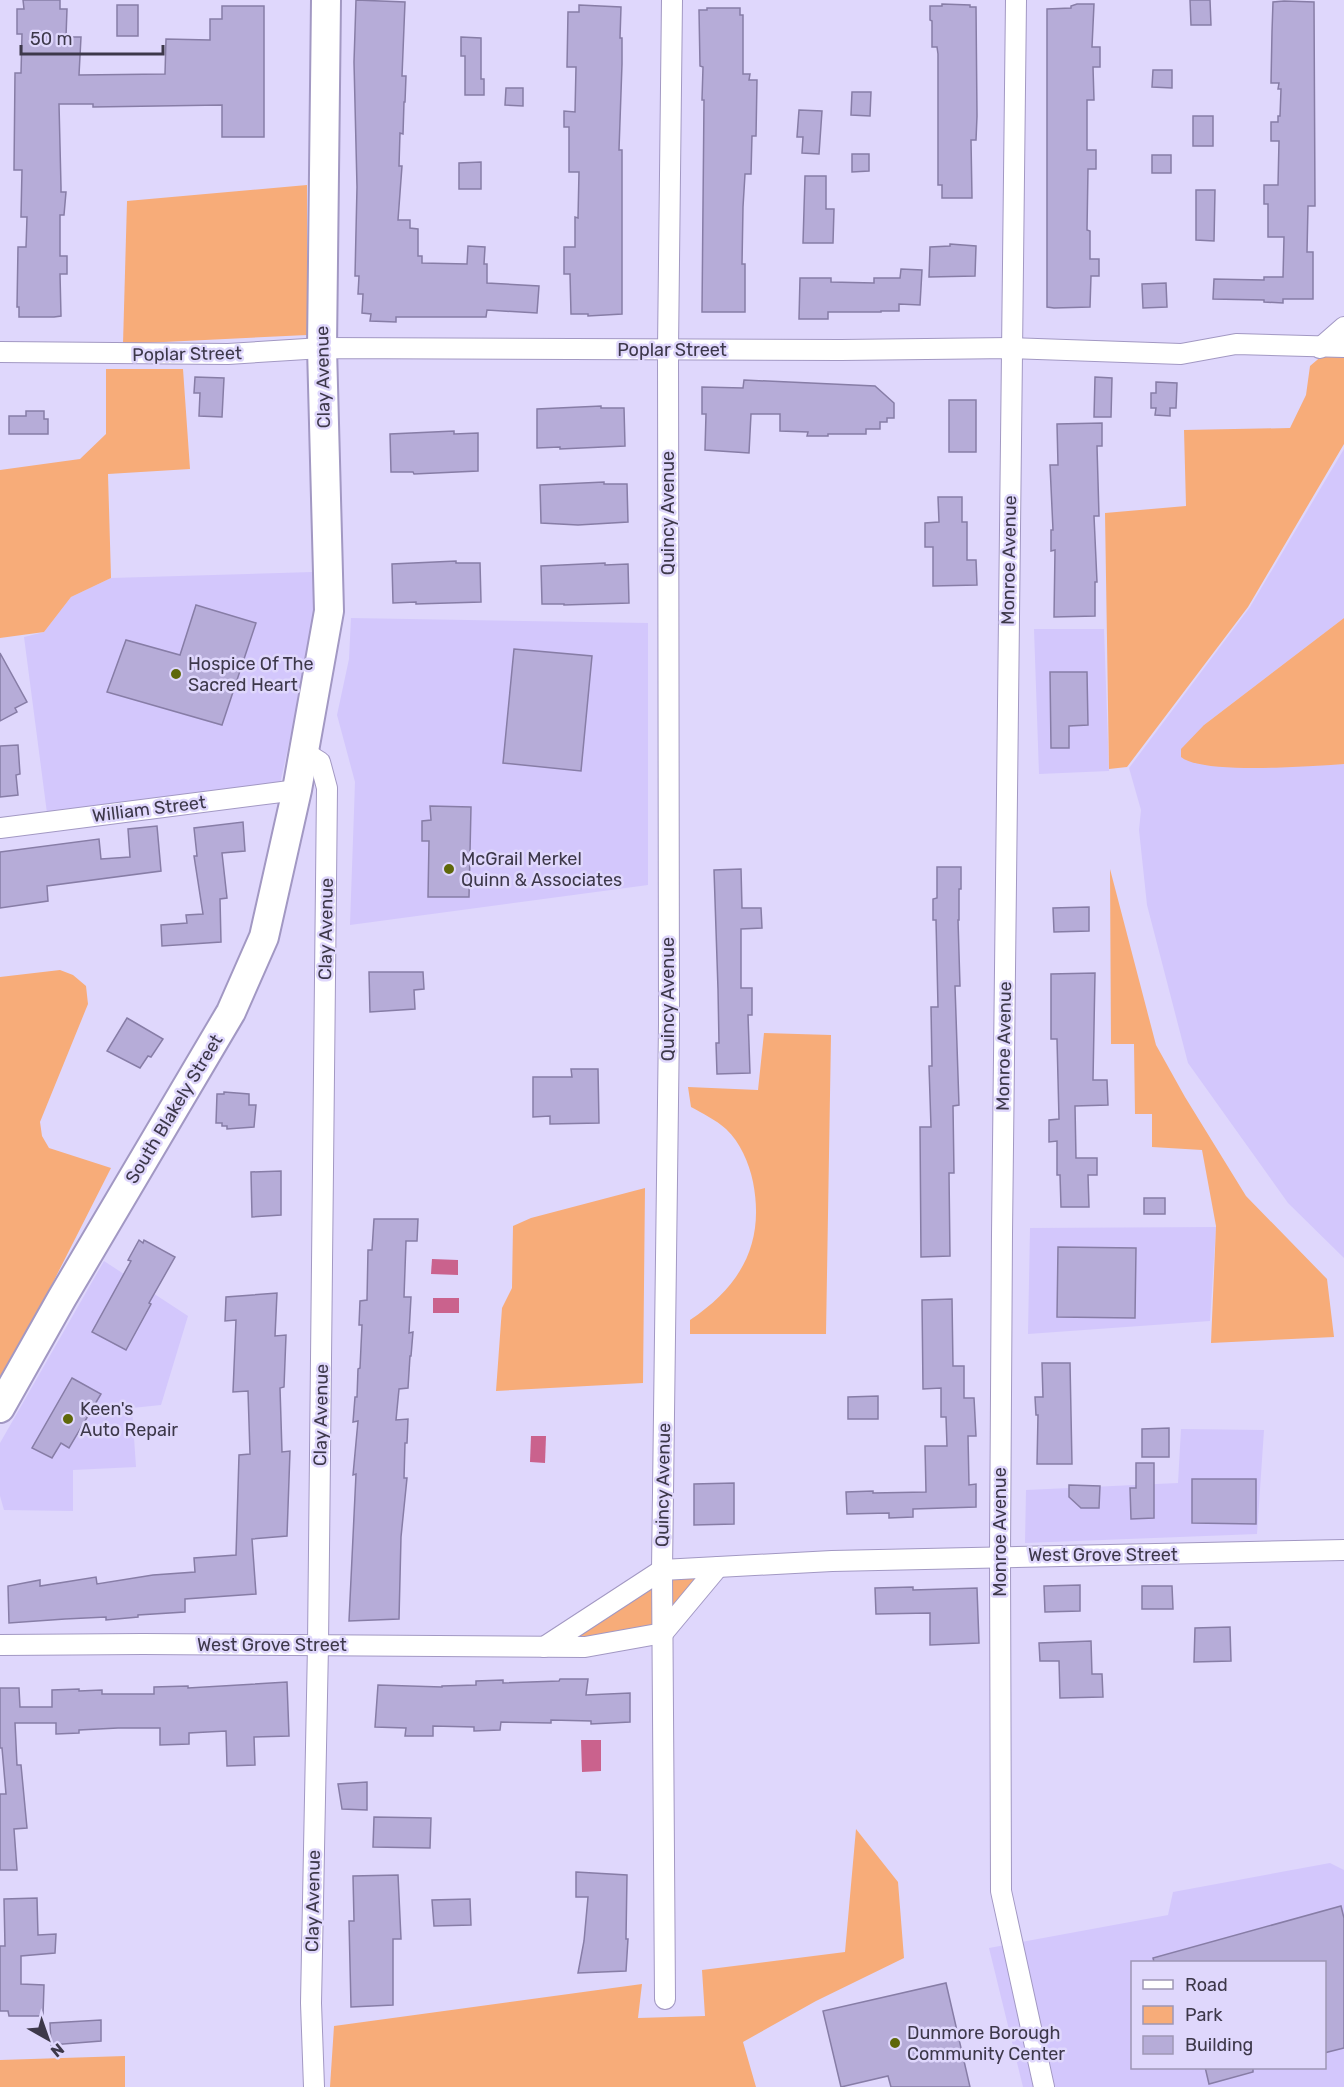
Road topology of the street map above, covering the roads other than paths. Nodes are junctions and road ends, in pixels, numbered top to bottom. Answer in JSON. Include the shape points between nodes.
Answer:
{"nodes":[{"id":1,"x":326,"y":0,"type":"edge"},
{"id":2,"x":672,"y":0,"type":"edge"},
{"id":3,"x":1016,"y":0,"type":"edge"},
{"id":4,"x":1344,"y":327,"type":"edge"},
{"id":5,"x":1344,"y":347,"type":"edge"},
{"id":6,"x":322,"y":348,"type":"junction"},
{"id":7,"x":1011,"y":348,"type":"junction"},
{"id":8,"x":1320,"y":348,"type":"junction"},
{"id":9,"x":668,"y":349,"type":"junction"},
{"id":10,"x":0,"y":352,"type":"edge"},
{"id":11,"x":304,"y":752,"type":"junction"},
{"id":12,"x":297,"y":790,"type":"junction"},
{"id":13,"x":0,"y":828,"type":"edge"},
{"id":14,"x":0,"y":1408,"type":"edge"},
{"id":15,"x":1344,"y":1550,"type":"edge"},
{"id":16,"x":1000,"y":1556,"type":"junction"},
{"id":17,"x":718,"y":1567,"type":"junction"},
{"id":18,"x":662,"y":1570,"type":"junction"},
{"id":19,"x":663,"y":1633,"type":"junction"},
{"id":20,"x":0,"y":1645,"type":"edge"},
{"id":21,"x":318,"y":1645,"type":"junction"},
{"id":22,"x":544,"y":1647,"type":"junction"},
{"id":23,"x":666,"y":1998,"type":"dead end"},
{"id":24,"x":314,"y":2087,"type":"edge"},
{"id":25,"x":1044,"y":2087,"type":"edge"}],
"edges":[{"from":1,"to":6,"type":"main road","name":"Clay Avenue"},
{"from":2,"to":9,"type":"street","name":"Quincy Avenue"},
{"from":3,"to":7,"type":"street","name":"Monroe Avenue"},
{"from":4,"to":8,"type":"street"},
{"from":5,"to":8,"type":"street","name":"Poplar Street"},
{"from":6,"to":9,"type":"street","name":"Poplar Street"},
{"from":6,"to":10,"type":"street","name":"Poplar Street","via":[[228,354]]},
{"from":6,"to":11,"type":"main road","name":"Clay Avenue","via":[[329,611]]},
{"from":7,"to":8,"type":"street","name":"Poplar Street","via":[[1181,354],[1236,344]]},
{"from":7,"to":9,"type":"street","name":"Poplar Street"},
{"from":7,"to":16,"type":"street","name":"Monroe Avenue"},
{"from":9,"to":18,"type":"street","name":"Quincy Avenue","via":[[669,1024]]},
{"from":11,"to":12,"type":"main road","name":"Clay Avenue"},
{"from":11,"to":21,"type":"street","name":"Clay Avenue","via":[[320,762],[327,788]]},
{"from":12,"to":13,"type":"street","name":"William Street"},
{"from":12,"to":14,"type":"main road","name":"South Blakely Street","via":[[264,937],[231,1012]]},
{"from":15,"to":16,"type":"street","name":"West Grove Street"},
{"from":16,"to":17,"type":"street","name":"West Grove Street"},
{"from":16,"to":25,"type":"street","name":"Monroe Avenue","via":[[1001,1891]]},
{"from":17,"to":18,"type":"street","name":"West Grove Street"},
{"from":17,"to":19,"type":"street"},
{"from":18,"to":19,"type":"street","name":"Quincy Avenue"},
{"from":18,"to":22,"type":"street"},
{"from":19,"to":22,"type":"street","name":"West Grove Street","via":[[585,1647]]},
{"from":19,"to":23,"type":"street","name":"Quincy Avenue"},
{"from":20,"to":21,"type":"street","name":"West Grove Street"},
{"from":21,"to":22,"type":"street","name":"West Grove Street"},
{"from":21,"to":24,"type":"street","name":"Clay Avenue","via":[[311,2003]]}]}
